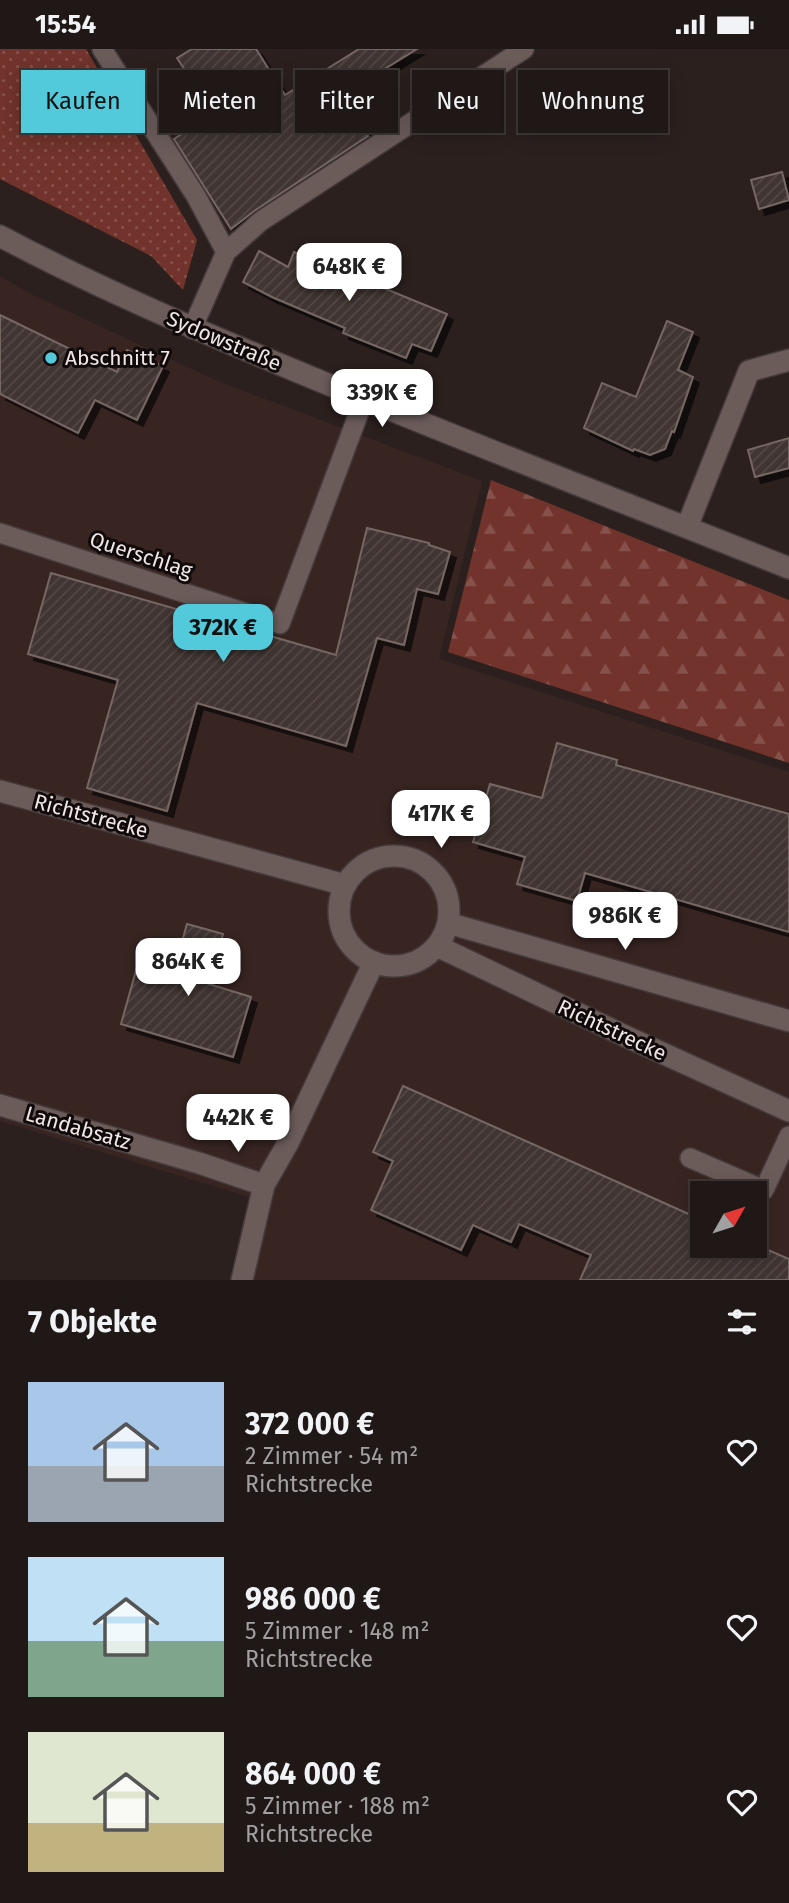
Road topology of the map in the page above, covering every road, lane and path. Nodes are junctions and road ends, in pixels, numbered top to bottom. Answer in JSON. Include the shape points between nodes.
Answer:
{"nodes":[{"id":1,"x":102,"y":49,"type":"edge"},
{"id":2,"x":524,"y":49,"type":"edge"},
{"id":3,"x":0,"y":236,"type":"edge"},
{"id":4,"x":226,"y":253,"type":"junction"},
{"id":5,"x":192,"y":328,"type":"junction"},
{"id":6,"x":789,"y":360,"type":"edge"},
{"id":7,"x":364,"y":399,"type":"junction"},
{"id":8,"x":687,"y":527,"type":"junction"},
{"id":9,"x":0,"y":533,"type":"edge"},
{"id":10,"x":789,"y":568,"type":"edge"},
{"id":11,"x":0,"y":792,"type":"edge"},
{"id":12,"x":345,"y":885,"type":"junction"},
{"id":13,"x":449,"y":923,"type":"junction"},
{"id":14,"x":437,"y":947,"type":"junction"},
{"id":15,"x":374,"y":962,"type":"junction"},
{"id":16,"x":789,"y":1021,"type":"edge"},
{"id":17,"x":0,"y":1105,"type":"edge"},
{"id":18,"x":789,"y":1111,"type":"edge"},
{"id":19,"x":789,"y":1136,"type":"edge"},
{"id":20,"x":690,"y":1158,"type":"dead end"},
{"id":21,"x":264,"y":1185,"type":"junction"},
{"id":22,"x":242,"y":1280,"type":"edge"}],
"edges":[{"from":1,"to":4,"type":"lane","via":[[196,196]]},
{"from":2,"to":4,"type":"lane","via":[[261,221]]},
{"from":3,"to":5,"type":"street","name":"Sydowstraße"},
{"from":4,"to":5,"type":"lane"},
{"from":5,"to":7,"type":"street","name":"Sydowstraße"},
{"from":6,"to":8,"type":"street","via":[[749,371]]},
{"from":7,"to":8,"type":"street","name":"Sydowstraße"},
{"from":7,"to":9,"type":"lane","name":"Querschlag","via":[[280,624]]},
{"from":8,"to":10,"type":"street","name":"Sydowstraße"},
{"from":11,"to":12,"type":"street","name":"Richtstrecke"},
{"from":12,"to":13,"type":"street","via":[[360,868],[381,857],[411,858],[443,883]]},
{"from":12,"to":15,"type":"street","via":[[339,915],[343,930],[350,944]]},
{"from":13,"to":14,"type":"street"},
{"from":13,"to":16,"type":"street"},
{"from":14,"to":15,"type":"street","via":[[408,964]]},
{"from":14,"to":18,"type":"street","name":"Richtstrecke"},
{"from":15,"to":21,"type":"street"},
{"from":17,"to":21,"type":"street","name":"Landabsatz"},
{"from":19,"to":20,"type":"lane","via":[[764,1190]]},
{"from":21,"to":22,"type":"street"}]}
